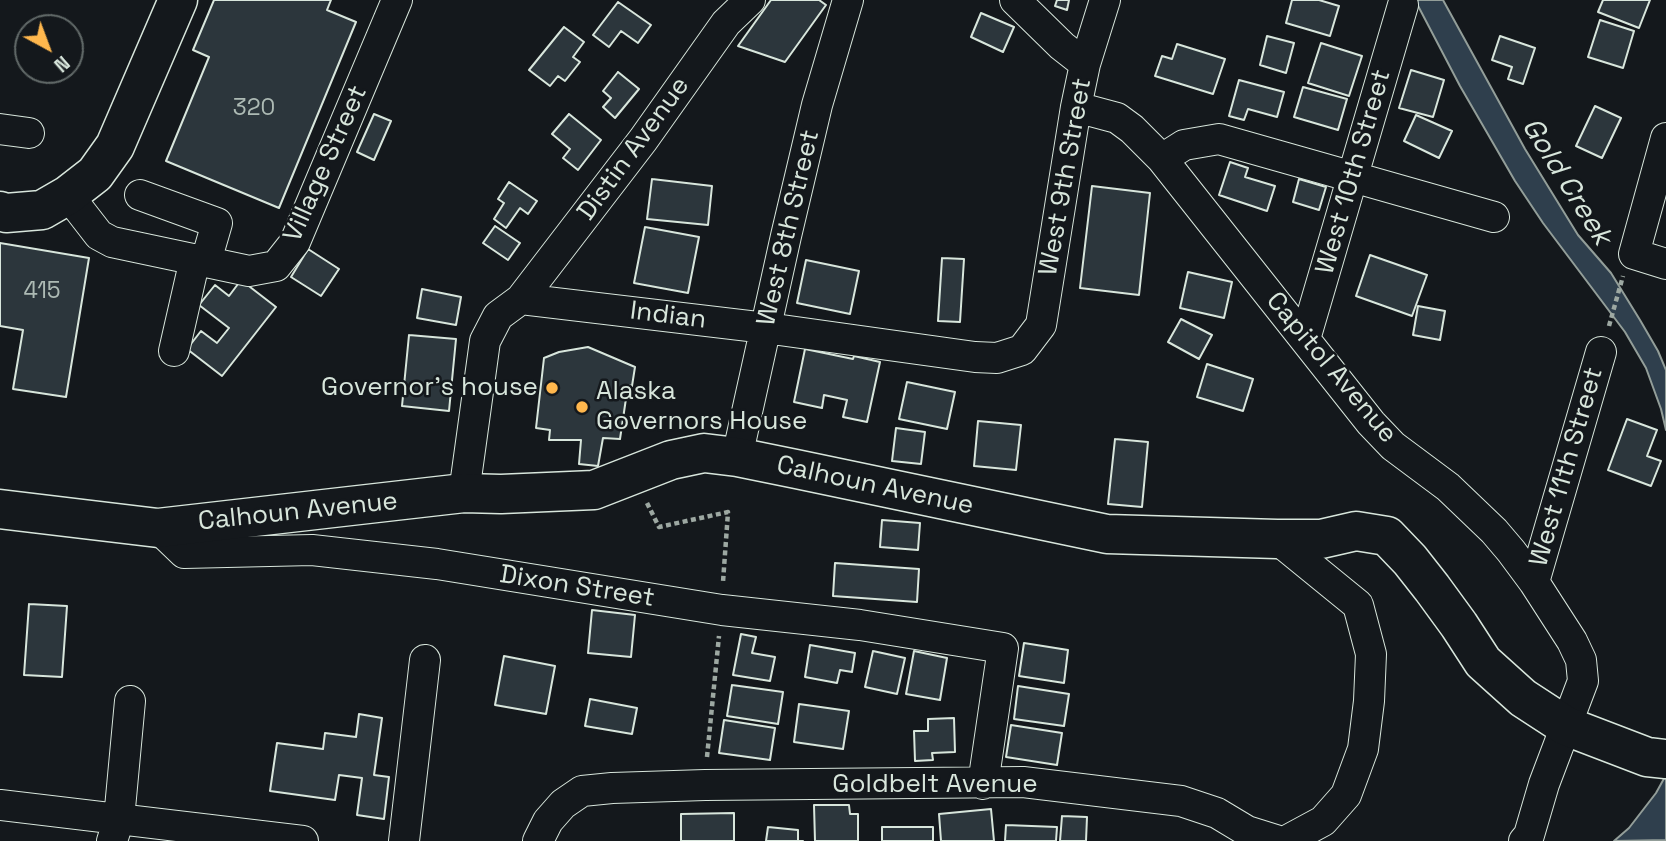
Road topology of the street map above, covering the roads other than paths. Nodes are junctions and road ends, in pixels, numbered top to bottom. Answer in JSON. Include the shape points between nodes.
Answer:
{"nodes":[{"id":1,"x":178,"y":0,"type":"edge"},
{"id":2,"x":397,"y":0,"type":"edge"},
{"id":3,"x":750,"y":0,"type":"edge"},
{"id":4,"x":848,"y":0,"type":"edge"},
{"id":5,"x":1014,"y":0,"type":"edge"},
{"id":6,"x":1105,"y":0,"type":"edge"},
{"id":7,"x":1403,"y":5,"type":"dead end"},
{"id":8,"x":1086,"y":64,"type":"junction"},
{"id":9,"x":1076,"y":107,"type":"junction"},
{"id":10,"x":0,"y":129,"type":"edge"},
{"id":11,"x":29,"y":133,"type":"dead end"},
{"id":12,"x":1666,"y":138,"type":"edge"},
{"id":13,"x":1162,"y":159,"type":"junction"},
{"id":14,"x":1352,"y":178,"type":"junction"},
{"id":15,"x":68,"y":195,"type":"junction"},
{"id":16,"x":140,"y":195,"type":"dead end"},
{"id":17,"x":0,"y":211,"type":"edge"},
{"id":18,"x":1494,"y":217,"type":"dead end"},
{"id":19,"x":200,"y":260,"type":"junction"},
{"id":20,"x":1666,"y":264,"type":"edge"},
{"id":21,"x":521,"y":299,"type":"junction"},
{"id":22,"x":766,"y":328,"type":"junction"},
{"id":23,"x":1305,"y":339,"type":"junction"},
{"id":24,"x":1605,"y":339,"type":"road end"},
{"id":25,"x":1022,"y":350,"type":"joint"},
{"id":26,"x":174,"y":351,"type":"dead end"},
{"id":27,"x":737,"y":457,"type":"junction"},
{"id":28,"x":464,"y":494,"type":"junction"},
{"id":29,"x":0,"y":509,"type":"edge"},
{"id":30,"x":158,"y":528,"type":"junction"},
{"id":31,"x":1277,"y":539,"type":"junction"},
{"id":32,"x":1534,"y":582,"type":"junction"},
{"id":33,"x":425,"y":660,"type":"dead end"},
{"id":34,"x":130,"y":701,"type":"dead end"},
{"id":35,"x":1566,"y":726,"type":"junction"},
{"id":36,"x":1656,"y":758,"type":"edge"},
{"id":37,"x":983,"y":784,"type":"junction"},
{"id":38,"x":0,"y":804,"type":"edge"},
{"id":39,"x":116,"y":830,"type":"edge"},
{"id":40,"x":303,"y":841,"type":"edge"},
{"id":41,"x":404,"y":841,"type":"edge"},
{"id":42,"x":538,"y":841,"type":"edge"},
{"id":43,"x":1279,"y":841,"type":"edge"},
{"id":44,"x":1286,"y":841,"type":"edge"},
{"id":45,"x":1524,"y":841,"type":"edge"}],
"edges":[{"from":1,"to":15,"type":"main road","via":[[115,146],[95,174]]},
{"from":2,"to":19,"type":"street","name":"Village Street","via":[[295,242],[276,266],[249,271]]},
{"from":3,"to":21,"type":"street","name":"Distin Avenue","via":[[726,23]]},
{"from":4,"to":22,"type":"street","name":"West 8th Street","via":[[817,106]]},
{"from":5,"to":8,"type":"street"},
{"from":6,"to":8,"type":"street","name":"West 9th Street"},
{"from":7,"to":14,"type":"street","name":"West 10th Street"},
{"from":8,"to":9,"type":"street","name":"West 9th Street"},
{"from":9,"to":13,"type":"street","name":"Capitol Avenue","via":[[1116,118]]},
{"from":9,"to":25,"type":"street","name":"West 9th Street","via":[[1041,325]]},
{"from":10,"to":11,"type":"street"},
{"from":12,"to":20,"type":"street","via":[[1629,264]]},
{"from":13,"to":14,"type":"street","via":[[1184,145],[1219,139]]},
{"from":13,"to":23,"type":"street","name":"Capitol Avenue"},
{"from":14,"to":18,"type":"street"},
{"from":14,"to":23,"type":"street","name":"West 10th Street"},
{"from":15,"to":17,"type":"main road","via":[[42,210]]},
{"from":15,"to":19,"type":"street","name":"Village Street","via":[[99,235],[112,242]]},
{"from":16,"to":19,"type":"street","via":[[217,223]]},
{"from":19,"to":26,"type":"street"},
{"from":21,"to":22,"type":"street","name":"Indian"},
{"from":21,"to":28,"type":"street","via":[[498,316],[485,341]]},
{"from":22,"to":25,"type":"street","name":"Indian","via":[[975,357],[997,358]]},
{"from":22,"to":27,"type":"street","name":"West 8th Street"},
{"from":23,"to":32,"type":"street","name":"Capitol Avenue","via":[[1371,423],[1474,512]]},
{"from":24,"to":32,"type":"street","name":"West 11th Street"},
{"from":27,"to":28,"type":"main road","name":"Calhoun Avenue","via":[[704,453],[671,460],[594,489]]},
{"from":27,"to":31,"type":"main road","name":"Calhoun Avenue","via":[[1107,534]]},
{"from":28,"to":30,"type":"main road","name":"Calhoun Avenue"},
{"from":29,"to":30,"type":"main road","name":"Calhoun Avenue"},
{"from":30,"to":37,"type":"street","name":"Dixon Street","via":[[184,553],[312,550],[437,564],[722,610],[860,625],[1003,648]]},
{"from":31,"to":35,"type":"main road","name":"Calhoun Avenue","via":[[1356,531],[1387,536],[1432,588],[1483,662],[1523,698]]},
{"from":31,"to":44,"type":"street","via":[[1358,605],[1371,654],[1363,748],[1346,795],[1323,821]]},
{"from":32,"to":35,"type":"street","name":"Capitol Avenue","via":[[1581,660],[1583,681]]},
{"from":33,"to":41,"type":"street"},
{"from":34,"to":39,"type":"street"},
{"from":35,"to":36,"type":"main road","name":"Calhoun Avenue"},
{"from":35,"to":45,"type":"street","name":"Capitol Avenue"},
{"from":37,"to":42,"type":"street","name":"Goldbelt Avenue","via":[[705,785],[582,791],[548,821]]},
{"from":37,"to":43,"type":"street","name":"Goldbelt Avenue","via":[[1023,782],[1181,801]]},
{"from":38,"to":39,"type":"street"},
{"from":39,"to":40,"type":"street"}]}
